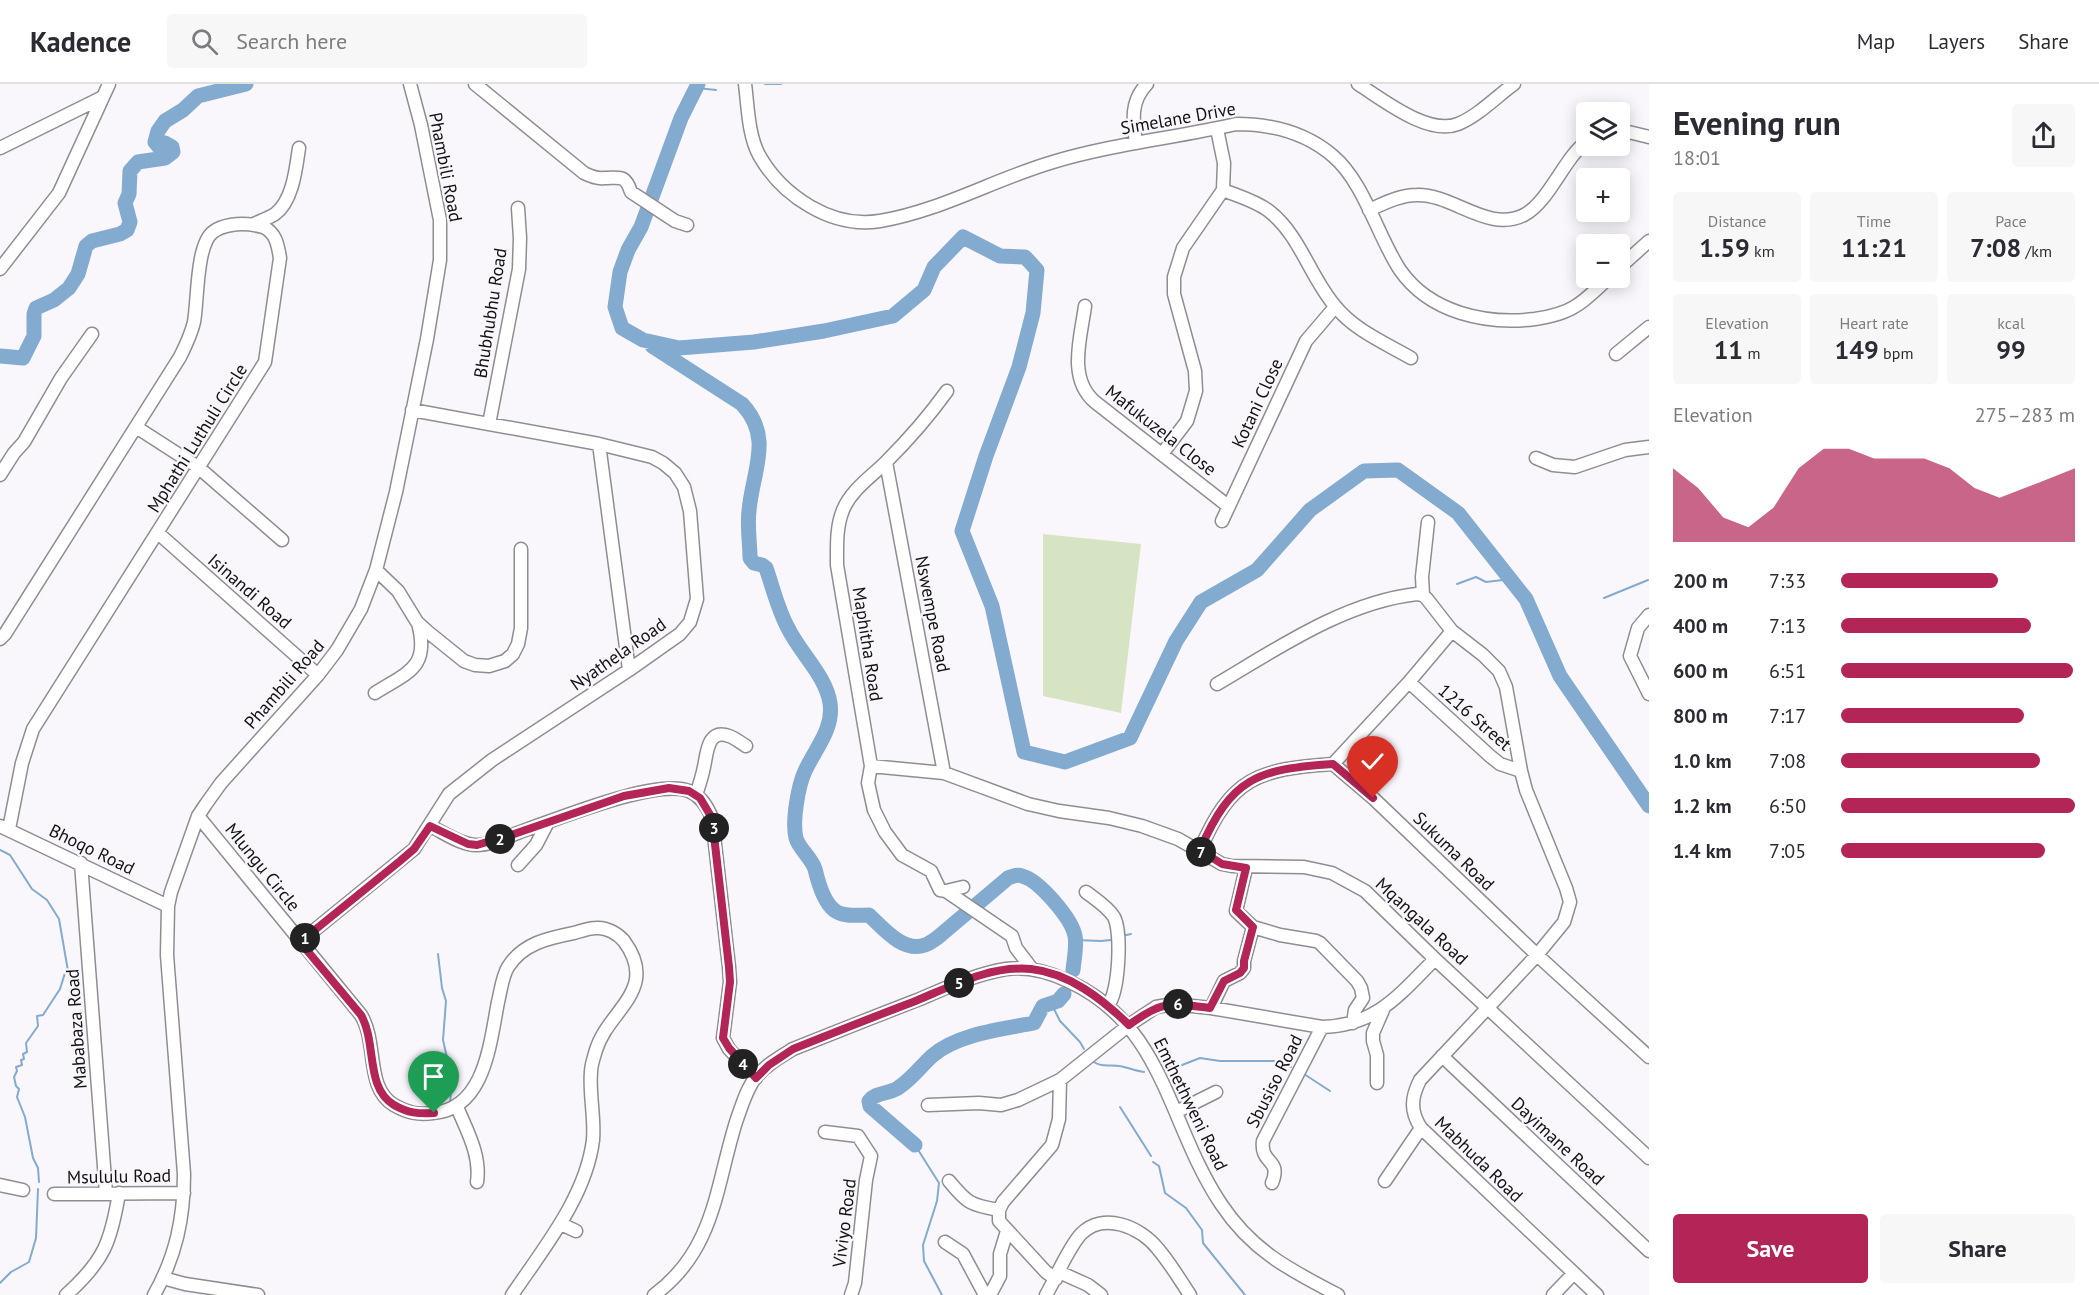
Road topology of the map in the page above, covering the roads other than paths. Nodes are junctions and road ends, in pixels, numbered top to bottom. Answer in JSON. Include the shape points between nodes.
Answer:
{"nodes":[{"id":1,"x":109,"y":84,"type":"edge"},
{"id":2,"x":410,"y":84,"type":"edge"},
{"id":3,"x":475,"y":84,"type":"edge"},
{"id":4,"x":745,"y":84,"type":"edge"},
{"id":5,"x":1147,"y":84,"type":"edge"},
{"id":6,"x":1514,"y":84,"type":"edge"},
{"id":7,"x":1364,"y":85,"type":"edge"},
{"id":8,"x":104,"y":98,"type":"junction"},
{"id":9,"x":1217,"y":129,"type":"junction"},
{"id":10,"x":1630,"y":132,"type":"edge"},
{"id":11,"x":1649,"y":137,"type":"edge"},
{"id":12,"x":1136,"y":143,"type":"junction"},
{"id":13,"x":0,"y":148,"type":"edge"},
{"id":14,"x":298,"y":148,"type":"dead end"},
{"id":15,"x":1576,"y":152,"type":"edge"},
{"id":16,"x":1223,"y":190,"type":"junction"},
{"id":17,"x":518,"y":208,"type":"dead end"},
{"id":18,"x":1369,"y":210,"type":"junction"},
{"id":19,"x":254,"y":224,"type":"junction"},
{"id":20,"x":687,"y":225,"type":"dead end"},
{"id":21,"x":1649,"y":241,"type":"edge"},
{"id":22,"x":1630,"y":258,"type":"edge"},
{"id":23,"x":0,"y":269,"type":"edge"},
{"id":24,"x":1597,"y":288,"type":"edge"},
{"id":25,"x":1085,"y":306,"type":"dead end"},
{"id":26,"x":1335,"y":307,"type":"junction"},
{"id":27,"x":1649,"y":327,"type":"edge"},
{"id":28,"x":92,"y":334,"type":"dead end"},
{"id":29,"x":1616,"y":354,"type":"dead end"},
{"id":30,"x":1411,"y":358,"type":"dead end"},
{"id":31,"x":947,"y":391,"type":"dead end"},
{"id":32,"x":412,"y":410,"type":"junction"},
{"id":33,"x":489,"y":424,"type":"junction"},
{"id":34,"x":136,"y":427,"type":"junction"},
{"id":35,"x":599,"y":444,"type":"junction"},
{"id":36,"x":1649,"y":447,"type":"edge"},
{"id":37,"x":1162,"y":454,"type":"junction"},
{"id":38,"x":1536,"y":458,"type":"dead end"},
{"id":39,"x":886,"y":462,"type":"junction"},
{"id":40,"x":198,"y":467,"type":"junction"},
{"id":41,"x":0,"y":475,"type":"edge"},
{"id":42,"x":1228,"y":506,"type":"junction"},
{"id":43,"x":1222,"y":521,"type":"dead end"},
{"id":44,"x":1428,"y":522,"type":"dead end"},
{"id":45,"x":158,"y":533,"type":"junction"},
{"id":46,"x":282,"y":540,"type":"dead end"},
{"id":47,"x":521,"y":549,"type":"dead end"},
{"id":48,"x":376,"y":570,"type":"junction"},
{"id":49,"x":1425,"y":597,"type":"junction"},
{"id":50,"x":1649,"y":615,"type":"edge"},
{"id":51,"x":417,"y":622,"type":"junction"},
{"id":52,"x":1452,"y":631,"type":"junction"},
{"id":53,"x":0,"y":639,"type":"edge"},
{"id":54,"x":629,"y":670,"type":"junction"},
{"id":55,"x":318,"y":675,"type":"junction"},
{"id":56,"x":1409,"y":682,"type":"junction"},
{"id":57,"x":1217,"y":684,"type":"dead end"},
{"id":58,"x":375,"y":693,"type":"dead end"},
{"id":59,"x":1649,"y":694,"type":"edge"},
{"id":60,"x":746,"y":746,"type":"dead end"},
{"id":61,"x":1333,"y":764,"type":"junction"},
{"id":62,"x":871,"y":766,"type":"junction"},
{"id":63,"x":1521,"y":771,"type":"junction"},
{"id":64,"x":944,"y":773,"type":"junction"},
{"id":65,"x":696,"y":795,"type":"junction"},
{"id":66,"x":198,"y":816,"type":"junction"},
{"id":67,"x":548,"y":822,"type":"junction"},
{"id":68,"x":430,"y":826,"type":"junction"},
{"id":69,"x":4,"y":827,"type":"edge"},
{"id":70,"x":1200,"y":850,"type":"junction"},
{"id":71,"x":81,"y":863,"type":"junction"},
{"id":72,"x":518,"y":864,"type":"dead end"},
{"id":73,"x":1246,"y":868,"type":"junction"},
{"id":74,"x":963,"y":887,"type":"dead end"},
{"id":75,"x":946,"y":891,"type":"junction"},
{"id":76,"x":1086,"y":892,"type":"dead end"},
{"id":77,"x":168,"y":906,"type":"junction"},
{"id":78,"x":1253,"y":927,"type":"junction"},
{"id":79,"x":300,"y":942,"type":"junction"},
{"id":80,"x":1537,"y":955,"type":"junction"},
{"id":81,"x":1435,"y":959,"type":"junction"},
{"id":82,"x":1032,"y":969,"type":"junction"},
{"id":83,"x":1108,"y":1005,"type":"junction"},
{"id":84,"x":1488,"y":1006,"type":"junction"},
{"id":85,"x":1210,"y":1008,"type":"junction"},
{"id":86,"x":1384,"y":1009,"type":"junction"},
{"id":87,"x":1353,"y":1023,"type":"junction"},
{"id":88,"x":1129,"y":1025,"type":"junction"},
{"id":89,"x":1322,"y":1026,"type":"junction"},
{"id":90,"x":1442,"y":1056,"type":"junction"},
{"id":91,"x":1649,"y":1057,"type":"edge"},
{"id":92,"x":756,"y":1078,"type":"junction"},
{"id":93,"x":1060,"y":1080,"type":"junction"},
{"id":94,"x":1377,"y":1083,"type":"dead end"},
{"id":95,"x":1216,"y":1092,"type":"dead end"},
{"id":96,"x":928,"y":1105,"type":"dead end"},
{"id":97,"x":457,"y":1107,"type":"junction"},
{"id":98,"x":1176,"y":1112,"type":"junction"},
{"id":99,"x":1421,"y":1128,"type":"junction"},
{"id":100,"x":825,"y":1132,"type":"dead end"},
{"id":101,"x":1649,"y":1158,"type":"edge"},
{"id":102,"x":949,"y":1181,"type":"dead end"},
{"id":103,"x":1385,"y":1181,"type":"dead end"},
{"id":104,"x":477,"y":1182,"type":"dead end"},
{"id":105,"x":1272,"y":1184,"type":"dead end"},
{"id":106,"x":0,"y":1185,"type":"edge"},
{"id":107,"x":23,"y":1190,"type":"dead end"},
{"id":108,"x":113,"y":1193,"type":"junction"},
{"id":109,"x":184,"y":1193,"type":"junction"},
{"id":110,"x":54,"y":1194,"type":"dead end"},
{"id":111,"x":999,"y":1210,"type":"junction"},
{"id":112,"x":561,"y":1224,"type":"junction"},
{"id":113,"x":576,"y":1231,"type":"dead end"},
{"id":114,"x":1007,"y":1231,"type":"junction"},
{"id":115,"x":945,"y":1242,"type":"dead end"},
{"id":116,"x":1649,"y":1251,"type":"edge"},
{"id":117,"x":1574,"y":1273,"type":"junction"},
{"id":118,"x":1057,"y":1276,"type":"junction"},
{"id":119,"x":163,"y":1278,"type":"junction"},
{"id":120,"x":66,"y":1295,"type":"edge"},
{"id":121,"x":154,"y":1295,"type":"edge"},
{"id":122,"x":258,"y":1295,"type":"edge"},
{"id":123,"x":512,"y":1295,"type":"edge"},
{"id":124,"x":654,"y":1295,"type":"edge"},
{"id":125,"x":851,"y":1295,"type":"edge"},
{"id":126,"x":985,"y":1295,"type":"edge"},
{"id":127,"x":990,"y":1295,"type":"edge"},
{"id":128,"x":1046,"y":1295,"type":"edge"},
{"id":129,"x":1101,"y":1295,"type":"edge"},
{"id":130,"x":1190,"y":1295,"type":"edge"},
{"id":131,"x":1338,"y":1295,"type":"edge"},
{"id":132,"x":1553,"y":1295,"type":"edge"},
{"id":133,"x":1597,"y":1295,"type":"edge"}],
"edges":[{"from":1,"to":8,"type":"street"},
{"from":2,"to":32,"type":"street","name":"Phambili Road","via":[[432,178],[441,239],[435,296]]},
{"from":3,"to":20,"type":"street","via":[[584,173],[601,179],[622,179],[634,195]]},
{"from":4,"to":12,"type":"street","name":"Simelane Drive","via":[[749,124],[759,154],[777,180],[808,206],[854,221],[907,215],[1049,163]]},
{"from":5,"to":12,"type":"street","via":[[1133,108]]},
{"from":6,"to":7,"type":"street","via":[[1455,126],[1423,123]]},
{"from":8,"to":13,"type":"street"},
{"from":8,"to":23,"type":"street","via":[[59,193]]},
{"from":9,"to":12,"type":"street","name":"Simelane Drive"},
{"from":9,"to":16,"type":"street","via":[[1224,163]]},
{"from":9,"to":18,"type":"street","name":"Simelane Drive","via":[[1258,124],[1287,129],[1311,141],[1335,157]]},
{"from":10,"to":11,"type":"street"},
{"from":14,"to":19,"type":"street","via":[[293,181],[281,207],[276,214]]},
{"from":15,"to":18,"type":"street","via":[[1536,205],[1517,217],[1489,218],[1438,197],[1418,195]]},
{"from":16,"to":26,"type":"street","via":[[1258,204],[1284,226]]},
{"from":16,"to":37,"type":"street","via":[[1183,248],[1174,277],[1174,294],[1195,371],[1196,391],[1186,421]]},
{"from":17,"to":33,"type":"street","name":"Bhubhubhu Road","via":[[519,269]]},
{"from":18,"to":24,"type":"street","name":"Simelane Drive","via":[[1400,270],[1416,289],[1460,314],[1494,320],[1550,316],[1574,308]]},
{"from":19,"to":34,"type":"street","via":[[225,226],[213,231],[206,241],[189,340]]},
{"from":19,"to":40,"type":"street","name":"Mphathi Luthuli Circle","via":[[268,229],[278,242],[280,258],[265,362]]},
{"from":21,"to":22,"type":"street"},
{"from":25,"to":37,"type":"street","name":"Mafukuzela Close","via":[[1077,367],[1086,392]]},
{"from":26,"to":30,"type":"street","via":[[1360,328]]},
{"from":26,"to":42,"type":"street","name":"Kotani Close","via":[[1306,341]]},
{"from":27,"to":29,"type":"street"},
{"from":28,"to":41,"type":"street"},
{"from":31,"to":39,"type":"street","name":"Maphitha Road"},
{"from":32,"to":33,"type":"street","name":"Nyathela Road"},
{"from":32,"to":48,"type":"street","name":"Phambili Road"},
{"from":33,"to":35,"type":"street","name":"Nyathela Road"},
{"from":34,"to":40,"type":"street"},
{"from":34,"to":53,"type":"street"},
{"from":35,"to":54,"type":"street"},
{"from":35,"to":54,"type":"street","name":"Nyathela Road","via":[[663,463],[675,472],[684,487],[690,511],[698,590],[690,622],[680,634]]},
{"from":36,"to":38,"type":"street","via":[[1625,450],[1575,467]]},
{"from":37,"to":42,"type":"street","name":"Mafukuzela Close"},
{"from":39,"to":62,"type":"street","name":"Maphitha Road","via":[[843,508],[837,538],[837,565]]},
{"from":39,"to":64,"type":"street","name":"Nswempe Road"},
{"from":40,"to":45,"type":"street","name":"Mphathi Luthuli Circle"},
{"from":40,"to":46,"type":"street"},
{"from":42,"to":43,"type":"street","name":"Kotani Close"},
{"from":44,"to":49,"type":"street","via":[[1422,577]]},
{"from":45,"to":55,"type":"street","name":"Isinandi Road"},
{"from":45,"to":69,"type":"street","name":"Mphathi Luthuli Circle","via":[[33,729]]},
{"from":47,"to":51,"type":"street","via":[[521,628],[518,644],[505,661],[489,666],[464,661]]},
{"from":48,"to":51,"type":"street","via":[[398,591]]},
{"from":48,"to":55,"type":"street","name":"Phambili Road","via":[[361,609]]},
{"from":49,"to":52,"type":"street","name":"Mabhuda Road"},
{"from":49,"to":57,"type":"street","via":[[1410,595],[1375,602],[1297,636]]},
{"from":50,"to":59,"type":"street","via":[[1638,628],[1630,656]]},
{"from":51,"to":58,"type":"street","via":[[422,639],[418,662]]},
{"from":52,"to":56,"type":"street"},
{"from":52,"to":63,"type":"street","name":"Mabhuda Road","via":[[1483,655],[1506,687]]},
{"from":54,"to":68,"type":"street","name":"Nyathela Road","via":[[492,760],[449,794]]},
{"from":55,"to":66,"type":"street","name":"Phambili Road","via":[[221,783]]},
{"from":56,"to":61,"type":"street"},
{"from":56,"to":63,"type":"street","name":"1216 Street","via":[[1500,764]]},
{"from":60,"to":65,"type":"street","via":[[728,736],[713,738],[706,750]]},
{"from":61,"to":70,"type":"street","via":[[1285,768],[1247,784],[1231,796],[1212,821]]},
{"from":61,"to":80,"type":"street","name":"Sukuma Road"},
{"from":62,"to":64,"type":"street","name":"Mqangala Road"},
{"from":62,"to":75,"type":"street","name":"Maphitha Road","via":[[868,783],[874,810],[885,832],[902,855],[931,871],[939,890]]},
{"from":63,"to":80,"type":"street","name":"Mabhuda Road","via":[[1570,902],[1564,922]]},
{"from":64,"to":70,"type":"street","name":"Mqangala Road","via":[[1028,804],[1142,826]]},
{"from":65,"to":67,"type":"street","via":[[669,788],[624,796]]},
{"from":65,"to":92,"type":"street","via":[[712,818],[719,870],[730,982],[723,1038]]},
{"from":66,"to":77,"type":"street","name":"Phambili Road"},
{"from":66,"to":79,"type":"street","name":"Mlungu Circle"},
{"from":67,"to":68,"type":"street","via":[[477,845]]},
{"from":67,"to":72,"type":"street","via":[[536,845]]},
{"from":68,"to":79,"type":"street","name":"Nyathela Road","via":[[414,849]]},
{"from":69,"to":71,"type":"street","name":"Bhoqo Road"},
{"from":70,"to":73,"type":"street","name":"Mqangala Road","via":[[1222,864]]},
{"from":71,"to":77,"type":"street","name":"Bhoqo Road"},
{"from":71,"to":108,"type":"street","name":"Mababaza Road"},
{"from":73,"to":78,"type":"street","via":[[1236,910]]},
{"from":73,"to":81,"type":"street","name":"Mqangala Road","via":[[1304,867],[1332,873],[1365,891]]},
{"from":74,"to":75,"type":"street"},
{"from":75,"to":82,"type":"street","via":[[1012,936]]},
{"from":76,"to":83,"type":"street","via":[[1112,914],[1117,924],[1116,986]]},
{"from":77,"to":109,"type":"street","name":"Phambili Road","via":[[167,955]]},
{"from":78,"to":85,"type":"street","via":[[1244,968],[1224,981]]},
{"from":78,"to":87,"type":"street","via":[[1320,943],[1361,988],[1363,998],[1354,1010]]},
{"from":79,"to":97,"type":"street","name":"Mlungu Circle","via":[[368,1026],[375,1078],[383,1096],[416,1114]]},
{"from":80,"to":84,"type":"street","name":"Mabhuda Road"},
{"from":80,"to":91,"type":"street","name":"Sukuma Road"},
{"from":81,"to":84,"type":"street","name":"Mqangala Road"},
{"from":81,"to":86,"type":"street"},
{"from":82,"to":83,"type":"street","name":"Emthethweni Road","via":[[1056,975]]},
{"from":82,"to":92,"type":"street","name":"Emthethweni Road","via":[[986,973],[957,984],[793,1049]]},
{"from":83,"to":88,"type":"street","name":"Emthethweni Road"},
{"from":84,"to":90,"type":"street","name":"Mabhuda Road"},
{"from":84,"to":101,"type":"street","name":"Mqangala Road"},
{"from":85,"to":88,"type":"street","via":[[1173,1004],[1156,1007]]},
{"from":85,"to":89,"type":"street"},
{"from":86,"to":87,"type":"street"},
{"from":86,"to":94,"type":"street","via":[[1373,1033]]},
{"from":87,"to":89,"type":"street"},
{"from":88,"to":93,"type":"street"},
{"from":88,"to":98,"type":"street","name":"Emthethweni Road","via":[[1148,1053]]},
{"from":89,"to":105,"type":"street","name":"Sbusiso Road","via":[[1263,1142],[1264,1154],[1276,1173]]},
{"from":90,"to":99,"type":"street","name":"Mabhuda Road","via":[[1414,1092],[1412,1107]]},
{"from":90,"to":116,"type":"street","name":"Dayimane Road"},
{"from":92,"to":124,"type":"street","name":"Emthethweni Road","via":[[736,1122],[718,1195],[702,1236],[683,1267]]},
{"from":93,"to":96,"type":"street","via":[[1001,1105]]},
{"from":93,"to":111,"type":"street","via":[[1059,1119],[1052,1145]]},
{"from":95,"to":98,"type":"street"},
{"from":97,"to":104,"type":"street","via":[[475,1150]]},
{"from":97,"to":112,"type":"street","via":[[478,1082],[502,982],[516,957],[551,938],[597,928],[620,937],[635,964],[633,991],[597,1047],[591,1071],[593,1125],[589,1161]]},
{"from":98,"to":131,"type":"street","name":"Emthethweni Road","via":[[1210,1186],[1239,1228],[1274,1260]]},
{"from":99,"to":103,"type":"street"},
{"from":99,"to":117,"type":"street","name":"Mabhuda Road"},
{"from":100,"to":125,"type":"street","name":"Viviyo Road","via":[[858,1136],[871,1156]]},
{"from":102,"to":111,"type":"street","via":[[965,1200]]},
{"from":106,"to":107,"type":"street"},
{"from":108,"to":109,"type":"street","name":"Msululu Road"},
{"from":108,"to":110,"type":"street","name":"Msululu Road"},
{"from":108,"to":120,"type":"street","name":"Mababaza Road","via":[[113,1226],[106,1247],[89,1273]]},
{"from":109,"to":119,"type":"street","name":"Phambili Road","via":[[177,1241]]},
{"from":111,"to":114,"type":"street","via":[[999,1221]]},
{"from":112,"to":113,"type":"street"},
{"from":112,"to":123,"type":"street"},
{"from":114,"to":118,"type":"street","via":[[1046,1272]]},
{"from":114,"to":127,"type":"street","via":[[1000,1254],[1000,1276]]},
{"from":115,"to":126,"type":"street","via":[[963,1254]]},
{"from":117,"to":132,"type":"street"},
{"from":117,"to":133,"type":"street","name":"Mabhuda Road"},
{"from":118,"to":128,"type":"street"},
{"from":118,"to":129,"type":"street","via":[[1088,1285]]},
{"from":118,"to":130,"type":"street","via":[[1087,1228],[1112,1222],[1150,1240]]},
{"from":119,"to":121,"type":"street","name":"Phambili Road"},
{"from":119,"to":122,"type":"street"}]}
